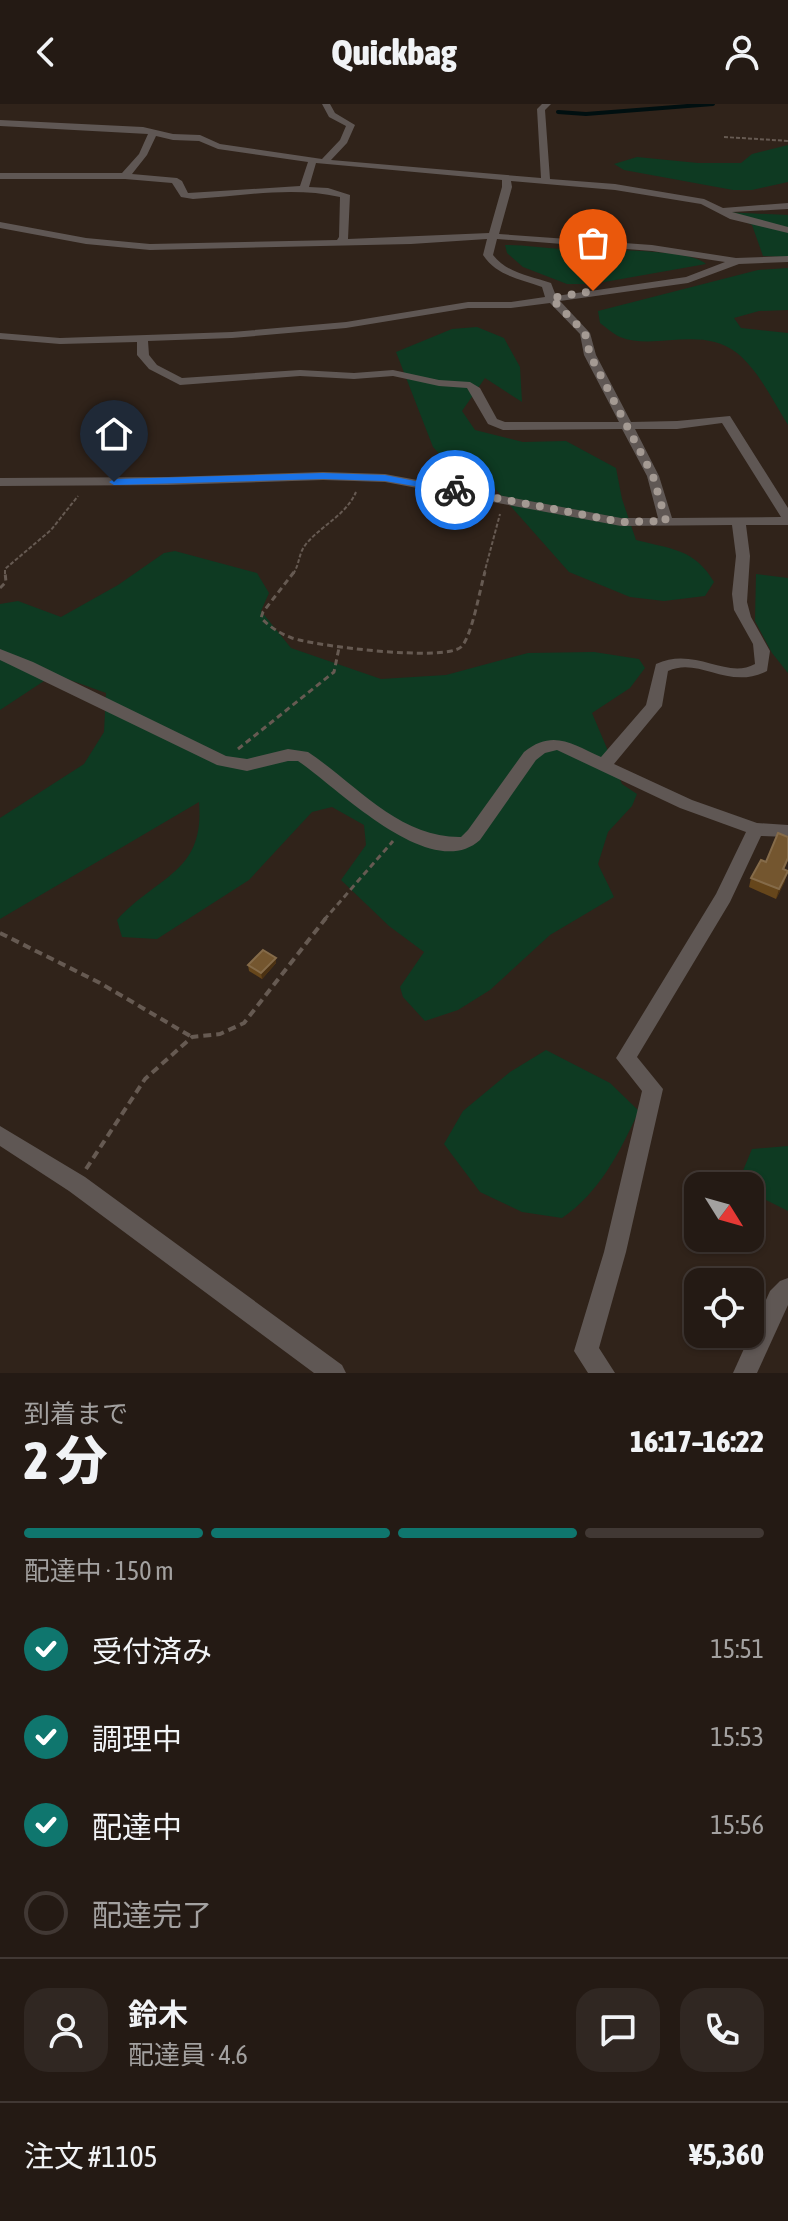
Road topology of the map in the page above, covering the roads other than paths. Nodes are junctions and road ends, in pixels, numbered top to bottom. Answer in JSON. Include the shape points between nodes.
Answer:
{"nodes":[{"id":1,"x":326,"y":104,"type":"edge"},
{"id":2,"x":544,"y":107,"type":"edge"},
{"id":3,"x":0,"y":123,"type":"edge"},
{"id":4,"x":153,"y":132,"type":"junction"},
{"id":5,"x":313,"y":159,"type":"junction"},
{"id":6,"x":324,"y":162,"type":"junction"},
{"id":7,"x":0,"y":176,"type":"edge"},
{"id":8,"x":125,"y":176,"type":"junction"},
{"id":9,"x":506,"y":177,"type":"junction"},
{"id":10,"x":546,"y":181,"type":"junction"},
{"id":11,"x":303,"y":190,"type":"junction"},
{"id":12,"x":788,"y":206,"type":"edge"},
{"id":13,"x":718,"y":211,"type":"junction"},
{"id":14,"x":0,"y":225,"type":"edge"},
{"id":15,"x":17,"y":227,"type":"junction"},
{"id":16,"x":788,"y":230,"type":"edge"},
{"id":17,"x":492,"y":236,"type":"junction"},
{"id":18,"x":0,"y":238,"type":"edge"},
{"id":19,"x":339,"y":243,"type":"junction"},
{"id":20,"x":788,"y":259,"type":"edge"},
{"id":21,"x":736,"y":261,"type":"junction"},
{"id":22,"x":551,"y":298,"type":"junction"},
{"id":23,"x":0,"y":336,"type":"edge"},
{"id":24,"x":142,"y":338,"type":"junction"},
{"id":25,"x":626,"y":425,"type":"junction"},
{"id":26,"x":0,"y":482,"type":"edge"},
{"id":27,"x":788,"y":520,"type":"edge"},
{"id":28,"x":666,"y":521,"type":"junction"},
{"id":29,"x":739,"y":523,"type":"junction"},
{"id":30,"x":0,"y":654,"type":"edge"},
{"id":31,"x":604,"y":765,"type":"junction"},
{"id":32,"x":756,"y":829,"type":"junction"},
{"id":33,"x":788,"y":831,"type":"edge"},
{"id":34,"x":0,"y":1135,"type":"edge"},
{"id":35,"x":788,"y":1289,"type":"edge"},
{"id":36,"x":334,"y":1373,"type":"edge"},
{"id":37,"x":603,"y":1373,"type":"edge"},
{"id":38,"x":745,"y":1373,"type":"edge"}],
"edges":[{"from":1,"to":6,"type":"street","via":[[332,115],[351,125]]},
{"from":2,"to":10,"type":"street"},
{"from":3,"to":4,"type":"street"},
{"from":4,"to":5,"type":"street"},
{"from":4,"to":8,"type":"street"},
{"from":5,"to":6,"type":"street"},
{"from":5,"to":11,"type":"street"},
{"from":6,"to":9,"type":"street"},
{"from":7,"to":8,"type":"street"},
{"from":8,"to":11,"type":"street","via":[[174,180],[184,195],[193,196]]},
{"from":9,"to":10,"type":"street"},
{"from":9,"to":17,"type":"street"},
{"from":10,"to":13,"type":"street","via":[[670,196],[704,202]]},
{"from":11,"to":19,"type":"street","via":[[345,195],[344,238]]},
{"from":12,"to":13,"type":"street"},
{"from":13,"to":16,"type":"street"},
{"from":14,"to":15,"type":"street"},
{"from":15,"to":18,"type":"street"},
{"from":15,"to":19,"type":"street","via":[[150,247]]},
{"from":17,"to":19,"type":"street"},
{"from":17,"to":21,"type":"street","via":[[652,248]]},
{"from":17,"to":22,"type":"street","via":[[492,263],[547,285]]},
{"from":20,"to":21,"type":"street"},
{"from":21,"to":22,"type":"street","via":[[688,280]]},
{"from":22,"to":24,"type":"street","via":[[346,325]]},
{"from":22,"to":25,"type":"street","via":[[585,333],[590,355]]},
{"from":23,"to":24,"type":"street","via":[[60,341]]},
{"from":24,"to":25,"type":"street","via":[[143,355],[153,367],[180,382],[393,373],[470,385],[492,421],[503,426]]},
{"from":25,"to":27,"type":"street","via":[[726,419]]},
{"from":25,"to":28,"type":"street","via":[[653,476]]},
{"from":26,"to":28,"type":"street","via":[[385,478],[621,522]]},
{"from":27,"to":29,"type":"street"},
{"from":28,"to":29,"type":"street"},
{"from":29,"to":31,"type":"street","via":[[739,601],[759,641],[762,667],[741,673],[681,662],[665,665],[654,706]]},
{"from":30,"to":31,"type":"street","via":[[223,761],[247,765],[302,756],[404,830],[434,843],[465,843],[530,756],[549,745]]},
{"from":31,"to":32,"type":"street","via":[[650,790]]},
{"from":32,"to":33,"type":"street"},
{"from":32,"to":37,"type":"street","via":[[724,897],[626,1058],[653,1089],[586,1351]]},
{"from":34,"to":36,"type":"street","via":[[77,1184]]},
{"from":35,"to":38,"type":"street","via":[[778,1299]]}]}
